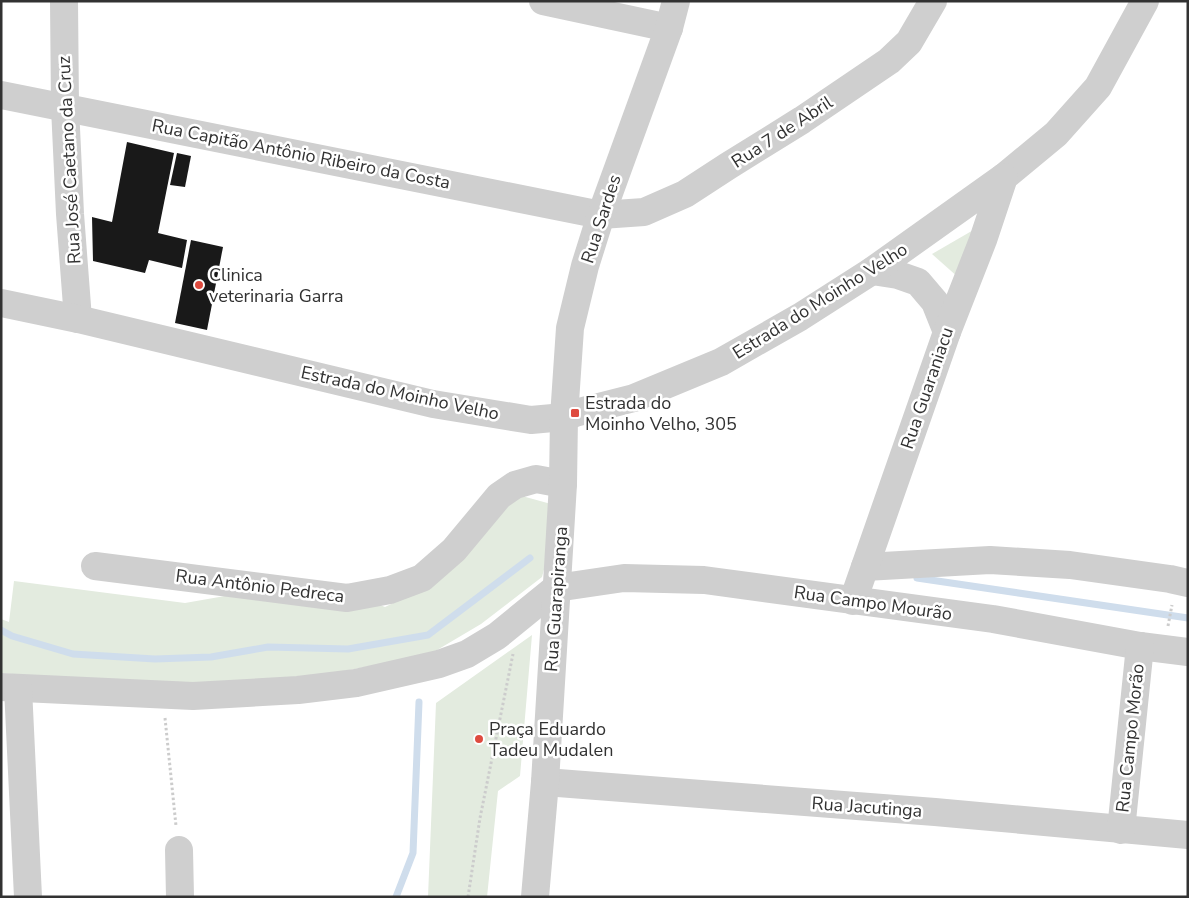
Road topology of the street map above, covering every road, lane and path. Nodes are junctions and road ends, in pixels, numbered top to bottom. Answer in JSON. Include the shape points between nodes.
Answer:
{"nodes":[{"id":1,"x":64,"y":1,"type":"edge"},
{"id":2,"x":544,"y":1,"type":"edge"},
{"id":3,"x":676,"y":1,"type":"edge"},
{"id":4,"x":928,"y":3,"type":"edge"},
{"id":5,"x":1136,"y":4,"type":"edge"},
{"id":6,"x":669,"y":28,"type":"junction"},
{"id":7,"x":1,"y":95,"type":"edge"},
{"id":8,"x":65,"y":107,"type":"junction"},
{"id":9,"x":1004,"y":177,"type":"junction"},
{"id":10,"x":601,"y":215,"type":"junction"},
{"id":11,"x":872,"y":271,"type":"junction"},
{"id":12,"x":1,"y":303,"type":"edge"},
{"id":13,"x":78,"y":320,"type":"junction"},
{"id":14,"x":947,"y":332,"type":"junction"},
{"id":15,"x":564,"y":417,"type":"junction"},
{"id":16,"x":563,"y":484,"type":"junction"},
{"id":17,"x":95,"y":566,"type":"dead end"},
{"id":18,"x":865,"y":567,"type":"junction"},
{"id":19,"x":556,"y":588,"type":"junction"},
{"id":20,"x":1180,"y":593,"type":"edge"},
{"id":21,"x":853,"y":600,"type":"junction"},
{"id":22,"x":518,"y":619,"type":"junction"},
{"id":23,"x":1167,"y":630,"type":"dead end"},
{"id":24,"x":1140,"y":646,"type":"junction"},
{"id":25,"x":1188,"y":652,"type":"edge"},
{"id":26,"x":10,"y":688,"type":"edge"},
{"id":27,"x":163,"y":695,"type":"junction"},
{"id":28,"x":545,"y":782,"type":"junction"},
{"id":29,"x":1120,"y":830,"type":"junction"},
{"id":30,"x":1188,"y":835,"type":"edge"},
{"id":31,"x":179,"y":850,"type":"joint"},
{"id":32,"x":28,"y":897,"type":"edge"},
{"id":33,"x":180,"y":897,"type":"edge"},
{"id":34,"x":468,"y":897,"type":"edge"},
{"id":35,"x":535,"y":897,"type":"edge"}],
"edges":[{"from":1,"to":8,"type":"street","name":"Rua José Caetano da Cruz"},
{"from":2,"to":6,"type":"street"},
{"from":3,"to":6,"type":"street","name":"Rua Sardes"},
{"from":4,"to":10,"type":"street","name":"Rua 7 de Abril","via":[[909,42],[889,61],[802,120],[685,194],[644,212]]},
{"from":5,"to":9,"type":"street","name":"Estrada do Moinho Velho","via":[[1098,87],[1056,134]]},
{"from":6,"to":10,"type":"street","name":"Rua Sardes"},
{"from":7,"to":8,"type":"street","name":"Rua Capitão Antônio Ribeiro da Costa"},
{"from":8,"to":10,"type":"street","name":"Rua Capitão Antônio Ribeiro da Costa"},
{"from":8,"to":13,"type":"street","name":"Rua José Caetano da Cruz"},
{"from":9,"to":11,"type":"street","name":"Estrada do Moinho Velho"},
{"from":9,"to":14,"type":"street","name":"Rua Guaraniacu"},
{"from":10,"to":15,"type":"street","name":"Rua Sardes","via":[[570,328]]},
{"from":11,"to":14,"type":"street","via":[[918,282],[935,302]]},
{"from":11,"to":15,"type":"street","name":"Estrada do Moinho Velho","via":[[721,362],[634,398]]},
{"from":12,"to":13,"type":"street","name":"Estrada do Moinho Velho"},
{"from":13,"to":15,"type":"street","name":"Estrada do Moinho Velho","via":[[433,404],[532,420]]},
{"from":14,"to":18,"type":"street","name":"Rua Guaraniacu"},
{"from":15,"to":16,"type":"street","name":"Rua Guarapiranga"},
{"from":16,"to":17,"type":"street","name":"Rua Antônio Pedreca","via":[[536,479],[515,485],[499,496],[454,550],[422,578],[390,590],[347,598]]},
{"from":16,"to":19,"type":"street","name":"Rua Guarapiranga"},
{"from":18,"to":20,"type":"street","via":[[990,560],[1070,565],[1170,579]]},
{"from":18,"to":21,"type":"street","name":"Rua Guaraniacu"},
{"from":19,"to":21,"type":"street","name":"Rua Campo Mourão","via":[[624,578],[704,580]]},
{"from":19,"to":22,"type":"street"},
{"from":19,"to":28,"type":"street","name":"Rua Guarapiranga"},
{"from":20,"to":23,"type":"path"},
{"from":21,"to":24,"type":"street","name":"Rua Campo Mourão"},
{"from":22,"to":27,"type":"street","via":[[467,654],[439,664],[356,683],[193,696]]},
{"from":22,"to":34,"type":"path"},
{"from":24,"to":25,"type":"street","name":"Rua Campo Mourão"},
{"from":24,"to":29,"type":"street","name":"Rua Campo Morão"},
{"from":26,"to":27,"type":"street"},
{"from":26,"to":32,"type":"street"},
{"from":27,"to":31,"type":"path"},
{"from":28,"to":29,"type":"street","name":"Rua Jacutinga","via":[[935,812]]},
{"from":28,"to":35,"type":"street","name":"Rua Guarapiranga"},
{"from":29,"to":30,"type":"street","name":"Rua Jacutinga"},
{"from":31,"to":33,"type":"street"}]}
